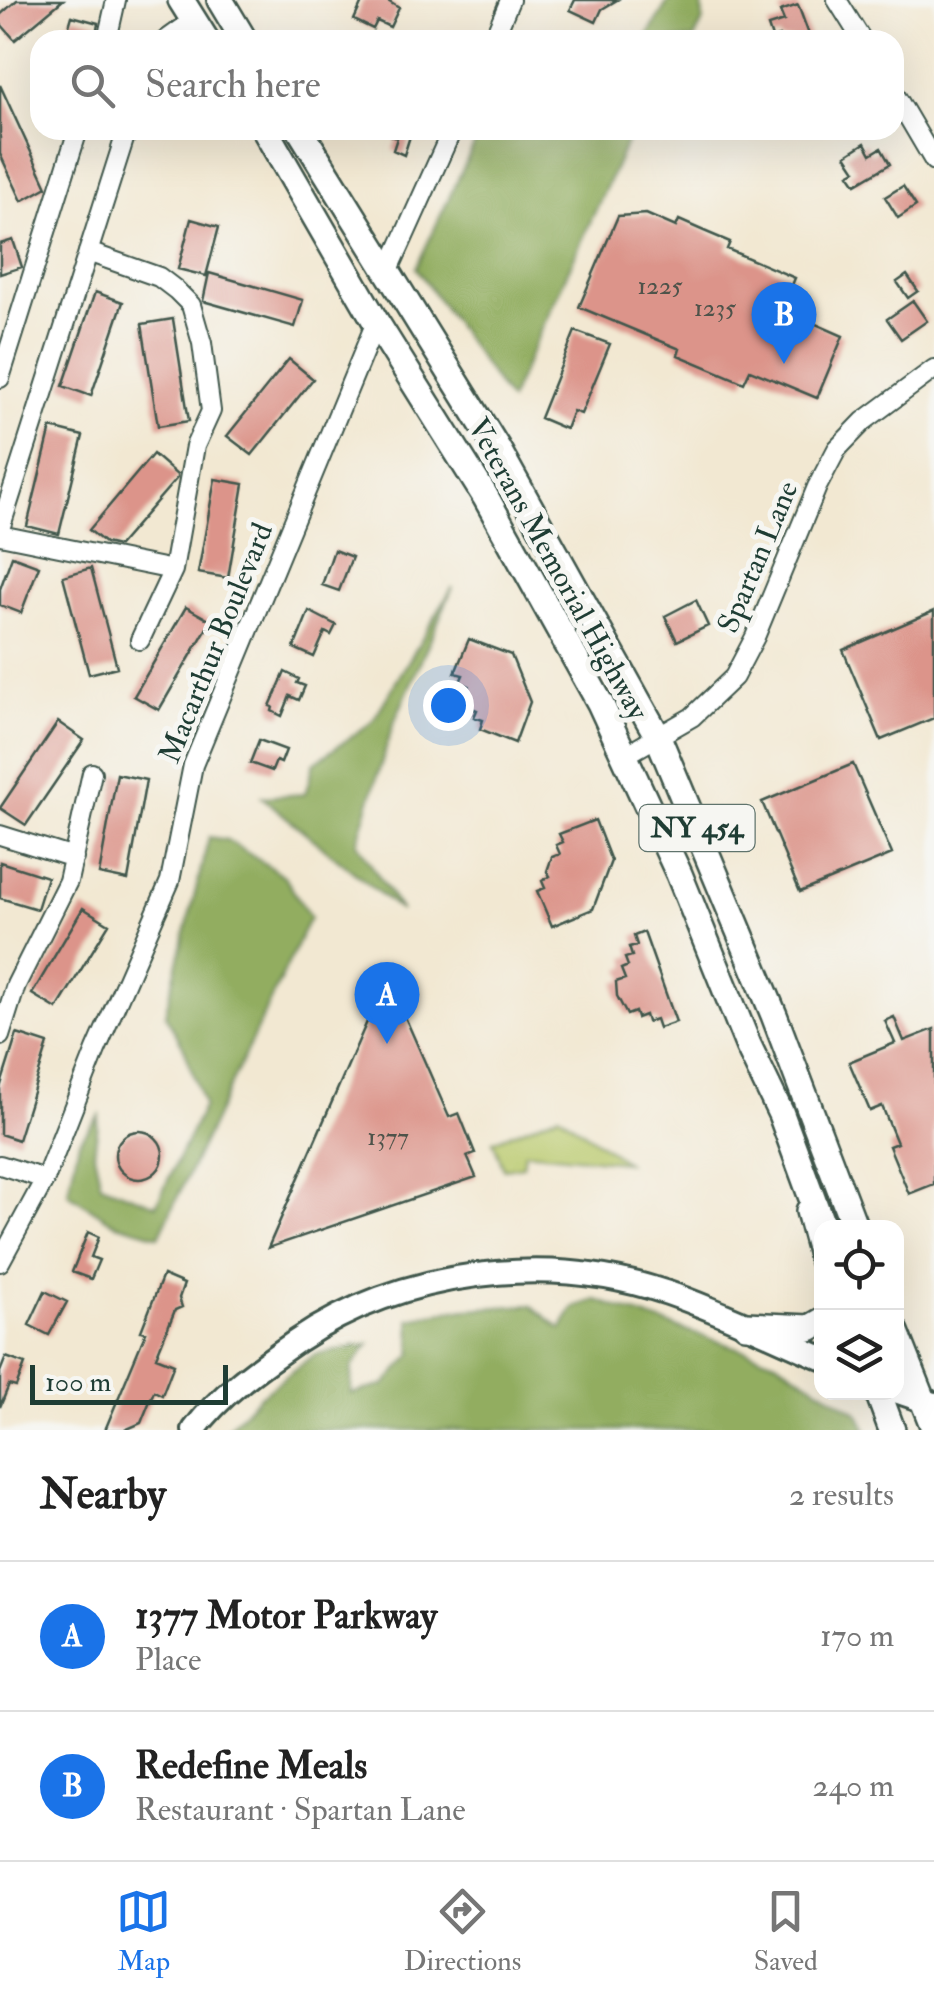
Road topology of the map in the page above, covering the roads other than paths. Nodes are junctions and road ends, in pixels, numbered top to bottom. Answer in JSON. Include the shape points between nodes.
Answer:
{"nodes":[{"id":1,"x":116,"y":0,"type":"edge"},
{"id":2,"x":220,"y":0,"type":"edge"},
{"id":3,"x":510,"y":0,"type":"edge"},
{"id":4,"x":837,"y":0,"type":"edge"},
{"id":5,"x":109,"y":30,"type":"edge"},
{"id":6,"x":238,"y":30,"type":"edge"},
{"id":7,"x":497,"y":30,"type":"edge"},
{"id":8,"x":856,"y":30,"type":"edge"},
{"id":9,"x":904,"y":109,"type":"edge"},
{"id":10,"x":75,"y":140,"type":"edge"},
{"id":11,"x":124,"y":140,"type":"edge"},
{"id":12,"x":272,"y":140,"type":"edge"},
{"id":13,"x":273,"y":140,"type":"edge"},
{"id":14,"x":306,"y":140,"type":"edge"},
{"id":15,"x":447,"y":140,"type":"edge"},
{"id":16,"x":932,"y":154,"type":"edge"},
{"id":17,"x":88,"y":252,"type":"junction"},
{"id":18,"x":388,"y":272,"type":"junction"},
{"id":19,"x":376,"y":322,"type":"junction"},
{"id":20,"x":934,"y":369,"type":"edge"},
{"id":21,"x":0,"y":378,"type":"edge"},
{"id":22,"x":496,"y":448,"type":"junction"},
{"id":23,"x":0,"y":532,"type":"edge"},
{"id":24,"x":173,"y":570,"type":"junction"},
{"id":25,"x":140,"y":640,"type":"dead end"},
{"id":26,"x":658,"y":737,"type":"junction"},
{"id":27,"x":624,"y":756,"type":"junction"},
{"id":28,"x":92,"y":773,"type":"dead end"},
{"id":29,"x":0,"y":835,"type":"edge"},
{"id":30,"x":74,"y":858,"type":"junction"},
{"id":31,"x":0,"y":1036,"type":"edge"},
{"id":32,"x":0,"y":1166,"type":"edge"},
{"id":33,"x":800,"y":1167,"type":"junction"},
{"id":34,"x":45,"y":1180,"type":"junction"},
{"id":35,"x":820,"y":1220,"type":"edge"},
{"id":36,"x":852,"y":1220,"type":"edge"},
{"id":37,"x":814,"y":1226,"type":"edge"},
{"id":38,"x":0,"y":1262,"type":"edge"},
{"id":39,"x":746,"y":1325,"type":"junction"},
{"id":40,"x":814,"y":1326,"type":"edge"},
{"id":41,"x":904,"y":1349,"type":"edge"},
{"id":42,"x":814,"y":1355,"type":"edge"},
{"id":43,"x":904,"y":1394,"type":"edge"},
{"id":44,"x":881,"y":1400,"type":"edge"},
{"id":45,"x":929,"y":1403,"type":"edge"},
{"id":46,"x":934,"y":1428,"type":"edge"},
{"id":47,"x":194,"y":1430,"type":"edge"},
{"id":48,"x":892,"y":1430,"type":"edge"}],
"edges":[{"from":1,"to":5,"type":"street"},
{"from":2,"to":6,"type":"highway"},
{"from":3,"to":7,"type":"street"},
{"from":4,"to":8,"type":"street"},
{"from":9,"to":16,"type":"street"},
{"from":10,"to":21,"type":"street"},
{"from":11,"to":17,"type":"street"},
{"from":12,"to":19,"type":"highway","name":"Veterans Memorial Highway","number":"NY 454"},
{"from":13,"to":18,"type":"highway","via":[[367,267]]},
{"from":14,"to":18,"type":"highway","name":"Veterans Memorial Highway","number":"NY 454"},
{"from":15,"to":18,"type":"street"},
{"from":17,"to":23,"type":"street"},
{"from":17,"to":24,"type":"street","via":[[159,277],[176,290],[192,305],[202,342],[211,410],[195,446]]},
{"from":18,"to":22,"type":"highway","name":"Veterans Memorial Highway","number":"NY 454"},
{"from":19,"to":22,"type":"highway","via":[[404,327]]},
{"from":19,"to":27,"type":"highway","name":"Veterans Memorial Highway","number":"NY 454","via":[[575,653]]},
{"from":19,"to":34,"type":"street","name":"Macarthur Boulevard","via":[[193,764],[170,881]]},
{"from":20,"to":26,"type":"street","name":"Spartan Lane","via":[[837,449],[734,677],[692,717]]},
{"from":22,"to":26,"type":"highway","name":"Veterans Memorial Highway","number":"NY 454"},
{"from":23,"to":24,"type":"street"},
{"from":24,"to":25,"type":"street"},
{"from":26,"to":27,"type":"street","name":"Spartan Lane"},
{"from":26,"to":36,"type":"highway","name":"Veterans Memorial Highway","number":"NY 454"},
{"from":27,"to":33,"type":"highway","name":"Veterans Memorial Highway","number":"NY 454"},
{"from":28,"to":30,"type":"street"},
{"from":29,"to":30,"type":"street"},
{"from":30,"to":31,"type":"street"},
{"from":32,"to":34,"type":"street"},
{"from":33,"to":35,"type":"highway","name":"Veterans Memorial Highway","number":"NY 454"},
{"from":33,"to":37,"type":"highway"},
{"from":34,"to":38,"type":"street","name":"Macarthur Boulevard"},
{"from":39,"to":40,"type":"highway"},
{"from":39,"to":42,"type":"main road"},
{"from":39,"to":47,"type":"main road","via":[[667,1293],[598,1277],[515,1272],[434,1282],[318,1327],[260,1366]]},
{"from":41,"to":45,"type":"highway"},
{"from":43,"to":45,"type":"main road"},
{"from":44,"to":48,"type":"highway"},
{"from":45,"to":46,"type":"highway"}]}
